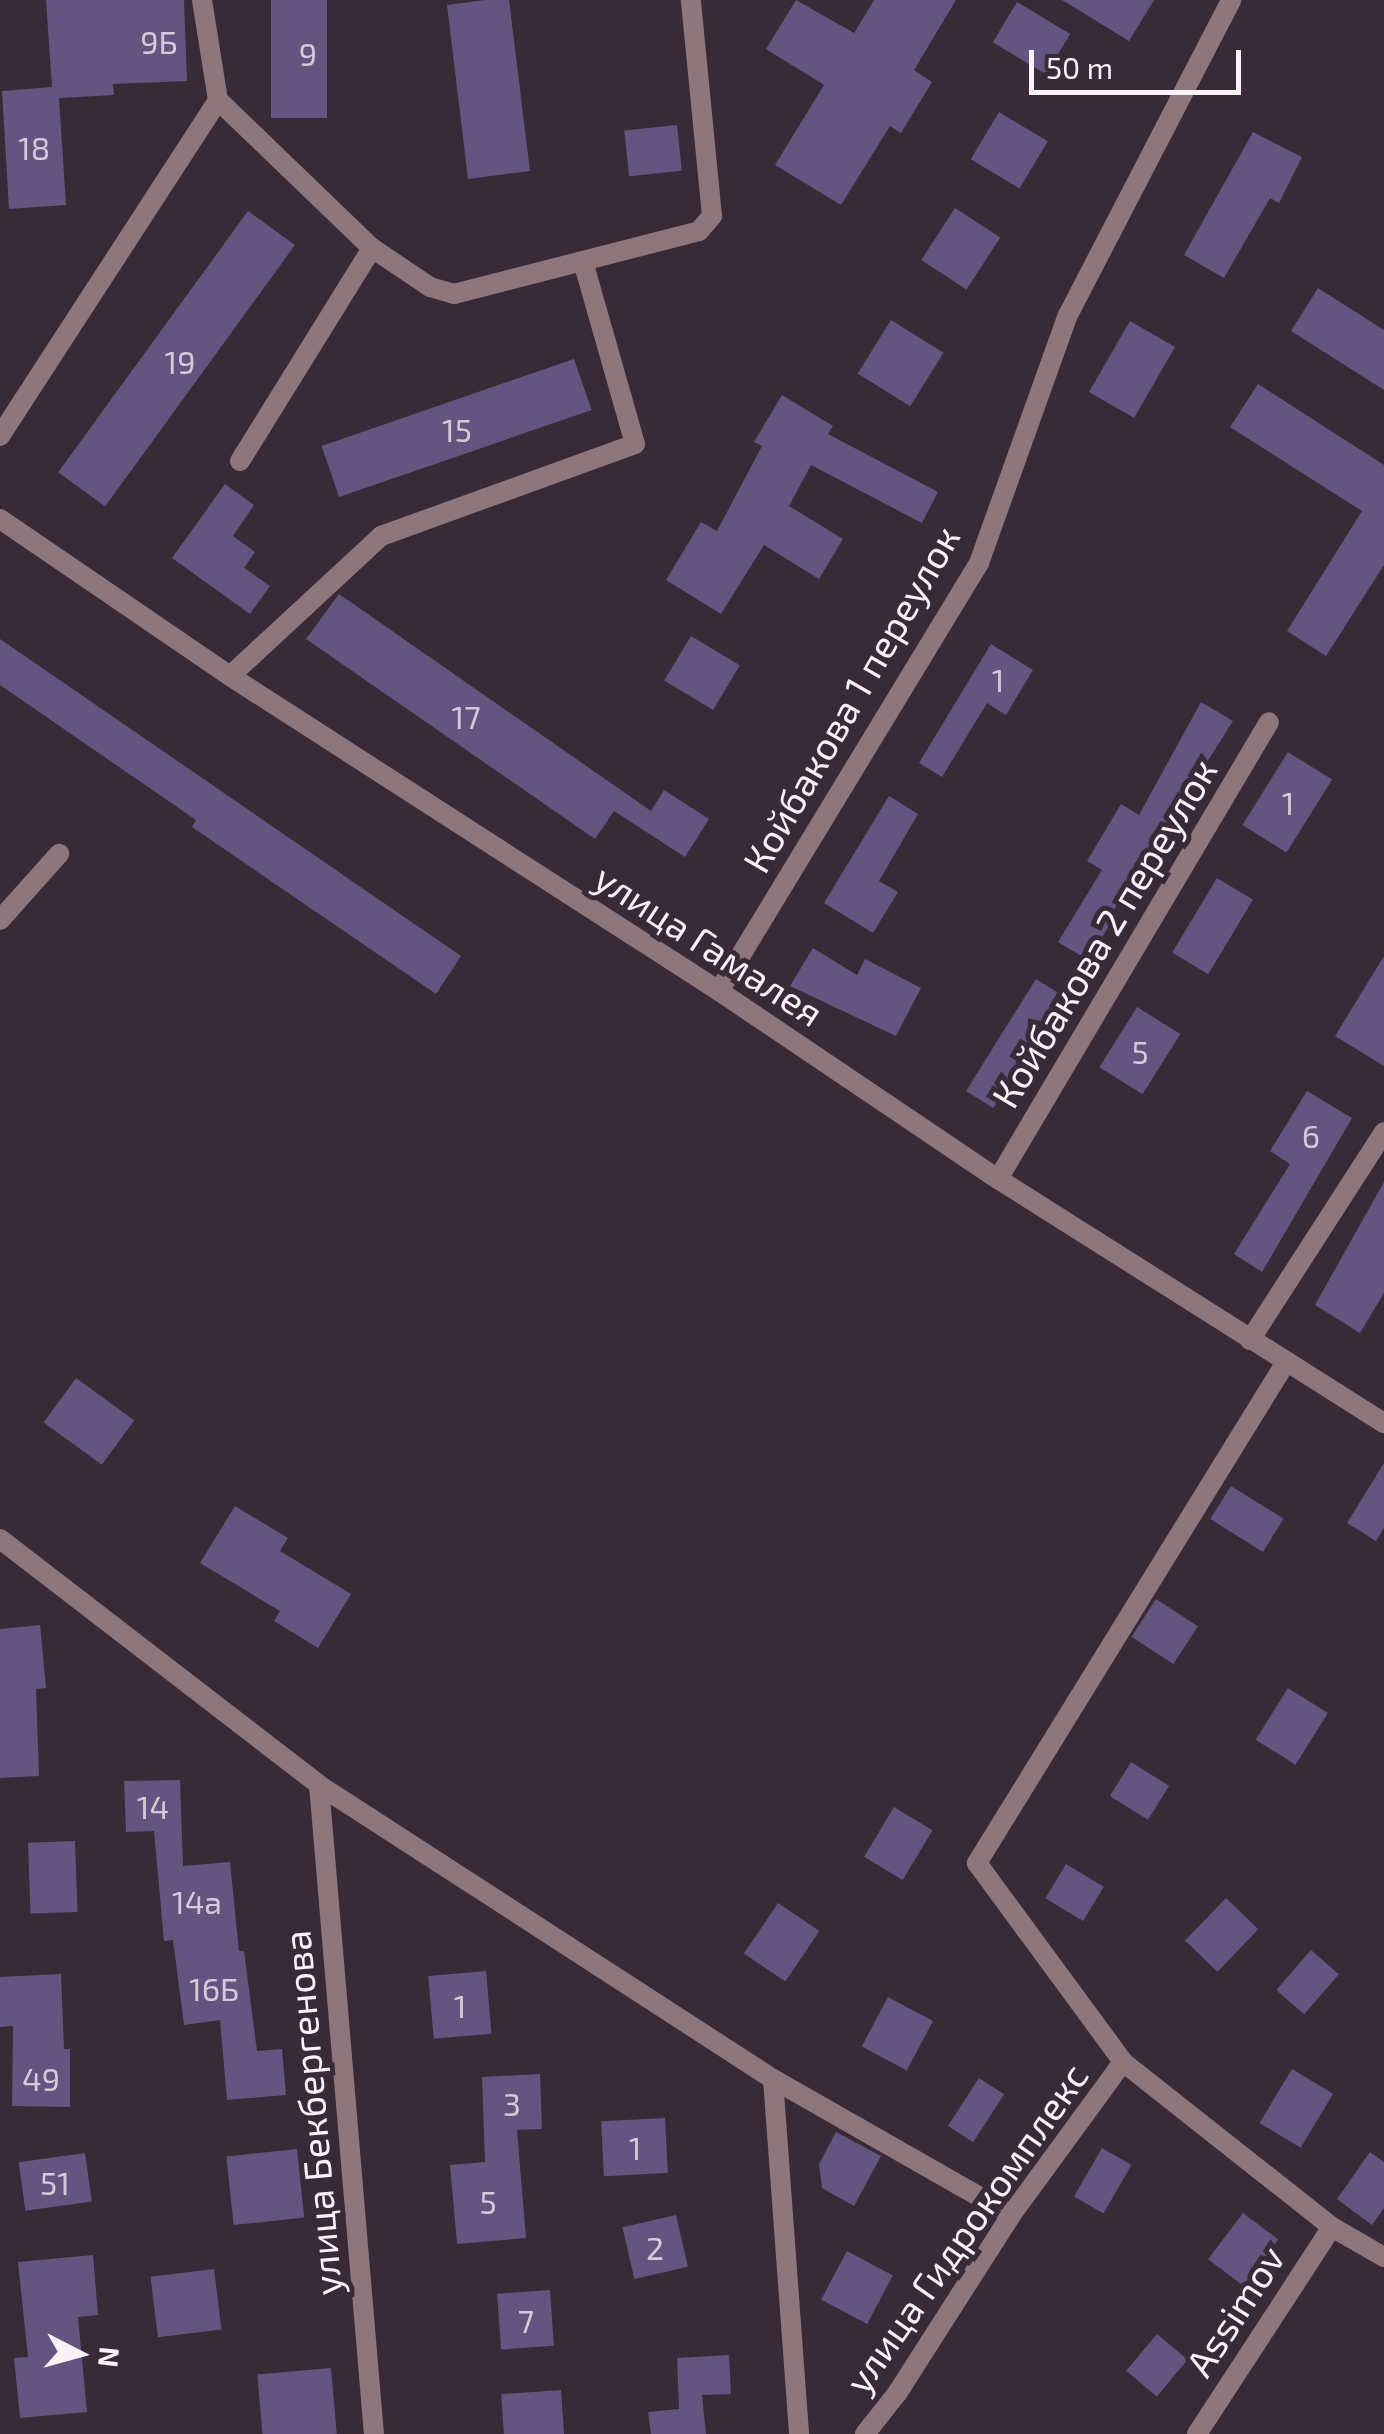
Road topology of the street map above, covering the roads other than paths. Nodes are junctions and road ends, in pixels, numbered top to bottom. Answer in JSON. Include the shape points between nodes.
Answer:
{"nodes":[{"id":1,"x":202,"y":0,"type":"edge"},
{"id":2,"x":690,"y":0,"type":"edge"},
{"id":3,"x":1231,"y":0,"type":"edge"},
{"id":4,"x":218,"y":100,"type":"junction"},
{"id":5,"x":372,"y":248,"type":"junction"},
{"id":6,"x":583,"y":262,"type":"junction"},
{"id":7,"x":0,"y":436,"type":"edge"},
{"id":8,"x":240,"y":461,"type":"dead end"},
{"id":9,"x":0,"y":519,"type":"edge"},
{"id":10,"x":230,"y":676,"type":"junction"},
{"id":11,"x":1269,"y":722,"type":"dead end"},
{"id":12,"x":58,"y":854,"type":"dead end"},
{"id":13,"x":0,"y":920,"type":"edge"},
{"id":14,"x":719,"y":991,"type":"junction"},
{"id":15,"x":1384,"y":1132,"type":"edge"},
{"id":16,"x":998,"y":1179,"type":"junction"},
{"id":17,"x":1250,"y":1340,"type":"junction"},
{"id":18,"x":1286,"y":1362,"type":"junction"},
{"id":19,"x":1384,"y":1423,"type":"edge"},
{"id":20,"x":0,"y":1539,"type":"edge"},
{"id":21,"x":320,"y":1785,"type":"junction"},
{"id":22,"x":1123,"y":2062,"type":"junction"},
{"id":23,"x":773,"y":2079,"type":"junction"},
{"id":24,"x":1011,"y":2216,"type":"junction"},
{"id":25,"x":1332,"y":2226,"type":"junction"},
{"id":26,"x":1384,"y":2257,"type":"edge"},
{"id":27,"x":374,"y":2434,"type":"edge"},
{"id":28,"x":800,"y":2434,"type":"edge"},
{"id":29,"x":865,"y":2434,"type":"edge"},
{"id":30,"x":1197,"y":2434,"type":"edge"}],
"edges":[{"from":1,"to":4,"type":"street"},
{"from":2,"to":6,"type":"street","via":[[712,216],[699,230]]},
{"from":3,"to":14,"type":"street","name":"Койбакова 1 переулок","via":[[1068,314],[979,562]]},
{"from":4,"to":5,"type":"street"},
{"from":4,"to":7,"type":"street"},
{"from":5,"to":6,"type":"street","via":[[454,294]]},
{"from":5,"to":8,"type":"street"},
{"from":6,"to":10,"type":"street","via":[[636,444],[381,536]]},
{"from":9,"to":10,"type":"street","name":"улица Гамалея"},
{"from":10,"to":14,"type":"street","name":"улица Гамалея"},
{"from":11,"to":16,"type":"street","name":"Койбакова 2 переулок"},
{"from":12,"to":13,"type":"street"},
{"from":14,"to":16,"type":"street","name":"улица Гамалея"},
{"from":15,"to":17,"type":"street"},
{"from":16,"to":17,"type":"street","name":"улица Гамалея"},
{"from":17,"to":18,"type":"street","name":"улица Гамалея"},
{"from":18,"to":19,"type":"street","name":"улица Гамалея"},
{"from":18,"to":22,"type":"street","via":[[977,1863]]},
{"from":20,"to":21,"type":"street"},
{"from":21,"to":23,"type":"street"},
{"from":21,"to":27,"type":"street","name":"улица Бекбергенова"},
{"from":22,"to":24,"type":"street","name":"улица Гидрокомплекс"},
{"from":22,"to":25,"type":"street"},
{"from":23,"to":24,"type":"street"},
{"from":23,"to":28,"type":"street"},
{"from":24,"to":29,"type":"street","name":"улица Гидрокомплекс"},
{"from":25,"to":26,"type":"street"},
{"from":25,"to":30,"type":"street","name":"Assimov"}]}
